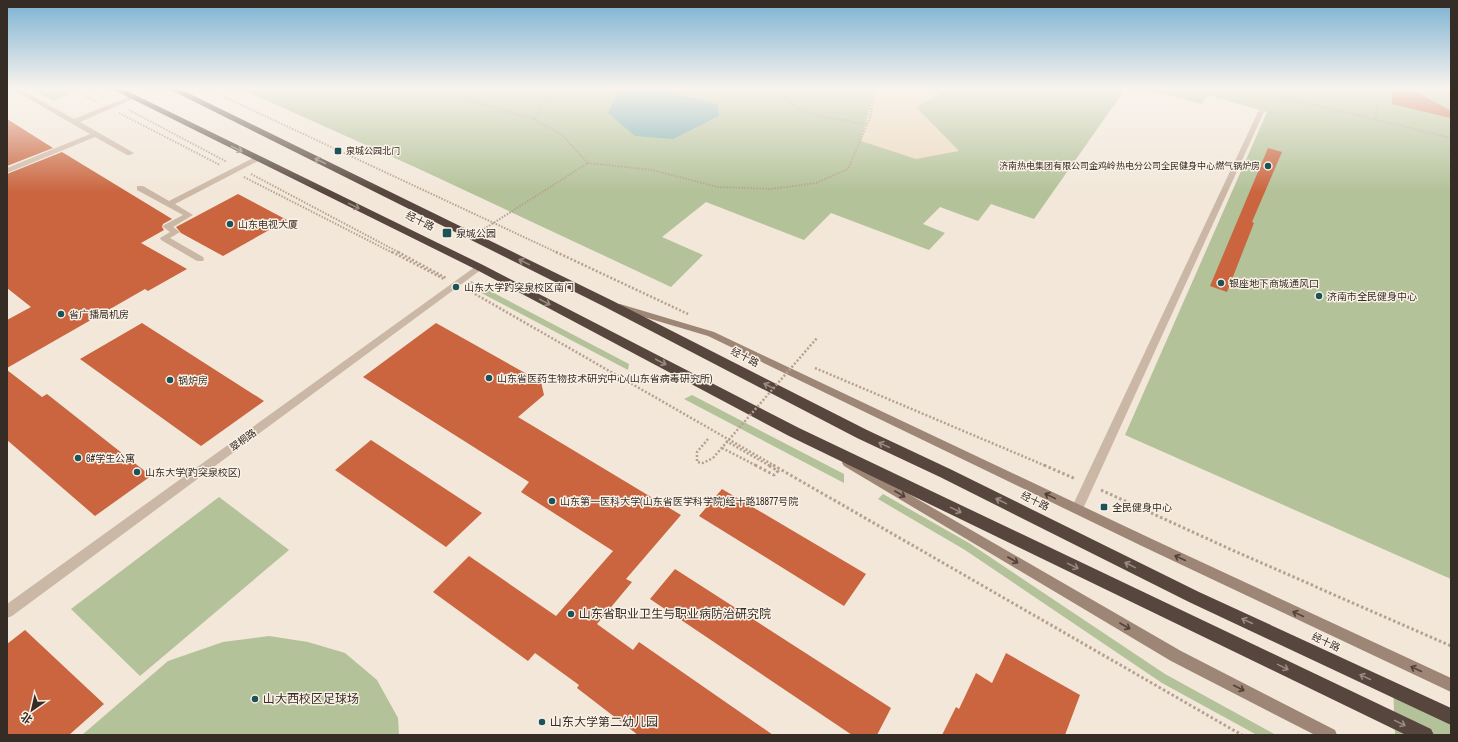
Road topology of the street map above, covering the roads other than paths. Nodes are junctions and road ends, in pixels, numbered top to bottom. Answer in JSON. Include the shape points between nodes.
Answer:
{"nodes":[{"id":1,"x":75,"y":123,"type":"edge"},
{"id":2,"x":183,"y":123,"type":"edge"},
{"id":3,"x":241,"y":123,"type":"edge"},
{"id":4,"x":1256,"y":123,"type":"edge"},
{"id":5,"x":95,"y":134,"type":"junction"},
{"id":6,"x":130,"y":153,"type":"dead end"},
{"id":7,"x":258,"y":159,"type":"junction"},
{"id":8,"x":7,"y":171,"type":"edge"},
{"id":9,"x":140,"y":188,"type":"dead end"},
{"id":10,"x":168,"y":204,"type":"junction"},
{"id":11,"x":200,"y":259,"type":"dead end"},
{"id":12,"x":479,"y":267,"type":"junction"},
{"id":13,"x":609,"y":304,"type":"junction"},
{"id":14,"x":794,"y":432,"type":"junction"},
{"id":15,"x":1077,"y":509,"type":"junction"},
{"id":16,"x":7,"y":612,"type":"edge"},
{"id":17,"x":1451,"y":686,"type":"edge"},
{"id":18,"x":1451,"y":717,"type":"edge"},
{"id":19,"x":1330,"y":735,"type":"edge"},
{"id":20,"x":1425,"y":735,"type":"edge"}],
"edges":[{"from":1,"to":5,"type":"street"},
{"from":2,"to":7,"type":"highway","name":"经十路","one_way":true},
{"from":13,"to":3,"type":"highway","name":"经十路","one_way":true},
{"from":4,"to":15,"type":"street"},
{"from":5,"to":6,"type":"street"},
{"from":5,"to":8,"type":"street"},
{"from":7,"to":10,"type":"street"},
{"from":7,"to":12,"type":"highway","name":"经十路","one_way":true},
{"from":9,"to":10,"type":"street"},
{"from":10,"to":11,"type":"street","via":[[189,215],[167,227],[176,232],[164,238]]},
{"from":12,"to":14,"type":"highway","name":"经十路","one_way":true},
{"from":12,"to":16,"type":"street","name":"翠桐路"},
{"from":15,"to":13,"type":"main road","name":"经十路","one_way":true,"via":[[711,334]]},
{"from":18,"to":13,"type":"highway","name":"经十路","one_way":true,"via":[[1194,597],[862,434]]},
{"from":14,"to":19,"type":"main road","name":"经十路","one_way":true,"via":[[1176,656]]},
{"from":14,"to":20,"type":"highway","name":"经十路","one_way":true},
{"from":17,"to":15,"type":"main road","name":"经十路","one_way":true}]}
